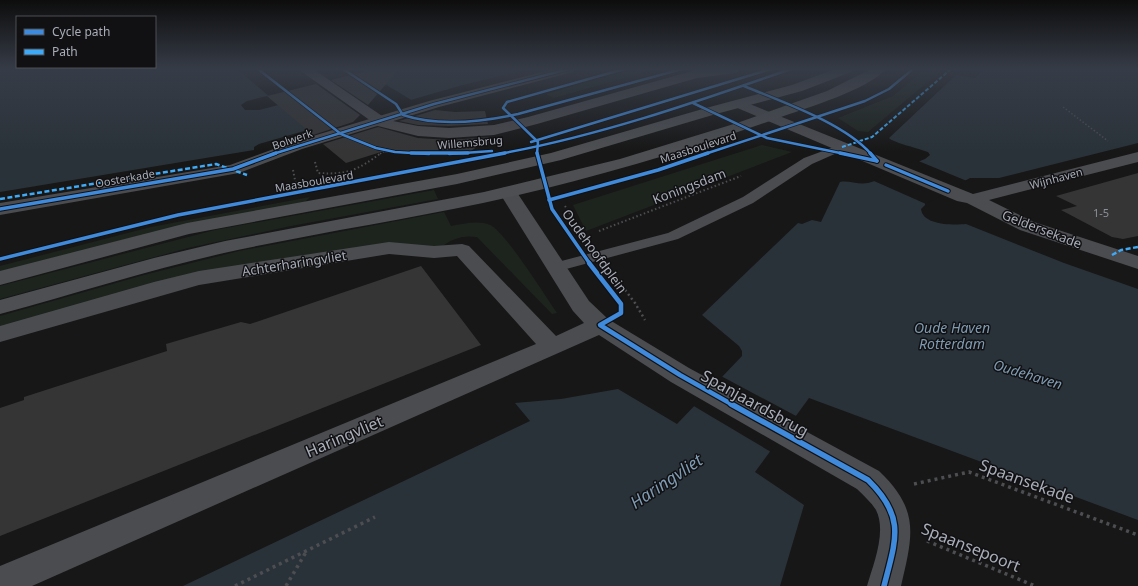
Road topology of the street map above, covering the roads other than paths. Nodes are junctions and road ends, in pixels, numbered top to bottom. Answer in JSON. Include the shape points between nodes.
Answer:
{"nodes":[{"id":1,"x":344,"y":96,"type":"edge"},
{"id":2,"x":464,"y":96,"type":"edge"},
{"id":3,"x":616,"y":96,"type":"edge"},
{"id":4,"x":768,"y":96,"type":"edge"},
{"id":5,"x":825,"y":96,"type":"edge"},
{"id":6,"x":740,"y":104,"type":"junction"},
{"id":7,"x":768,"y":116,"type":"junction"},
{"id":8,"x":842,"y":147,"type":"junction"},
{"id":9,"x":1138,"y":157,"type":"edge"},
{"id":10,"x":244,"y":169,"type":"junction"},
{"id":11,"x":467,"y":177,"type":"junction"},
{"id":12,"x":508,"y":192,"type":"junction"},
{"id":13,"x":0,"y":199,"type":"edge"},
{"id":14,"x":973,"y":199,"type":"junction"},
{"id":15,"x":0,"y":209,"type":"edge"},
{"id":16,"x":1138,"y":247,"type":"edge"},
{"id":17,"x":1112,"y":255,"type":"junction"},
{"id":18,"x":1138,"y":263,"type":"edge"},
{"id":19,"x":555,"y":267,"type":"junction"},
{"id":20,"x":0,"y":278,"type":"edge"},
{"id":21,"x":0,"y":307,"type":"edge"},
{"id":22,"x":600,"y":325,"type":"junction"},
{"id":23,"x":0,"y":334,"type":"edge"},
{"id":24,"x":552,"y":347,"type":"junction"},
{"id":25,"x":0,"y":583,"type":"edge"},
{"id":26,"x":884,"y":586,"type":"edge"}],
"edges":[{"from":1,"to":3,"type":"main road","name":"Willemsbrug","via":[[383,123],[431,133],[494,130]]},
{"from":2,"to":10,"type":"street","name":"Bolwerk","via":[[296,146]]},
{"from":4,"to":6,"type":"main road","name":"Maasboulevard"},
{"from":5,"to":7,"type":"main road","name":"Maasboulevard"},
{"from":6,"to":7,"type":"street"},
{"from":6,"to":11,"type":"main road","name":"Maasboulevard","via":[[555,157]]},
{"from":7,"to":8,"type":"street"},
{"from":7,"to":12,"type":"main road","name":"Maasboulevard","via":[[625,162]]},
{"from":8,"to":14,"type":"street","name":"Geldersekade","via":[[963,198]]},
{"from":8,"to":19,"type":"lane","via":[[808,161],[748,200],[673,236]]},
{"from":9,"to":14,"type":"street","name":"Wijnhaven"},
{"from":10,"to":13,"type":"street","name":"Oosterkade","via":[[216,164]]},
{"from":10,"to":15,"type":"street","name":"Oosterkade"},
{"from":11,"to":12,"type":"main road","via":[[482,180],[489,189]]},
{"from":11,"to":20,"type":"main road","name":"Maasboulevard","via":[[187,229]]},
{"from":12,"to":19,"type":"street"},
{"from":12,"to":21,"type":"main road","name":"Maasboulevard","via":[[225,247]]},
{"from":14,"to":17,"type":"street","name":"Geldersekade","via":[[1027,226]]},
{"from":16,"to":17,"type":"street","via":[[1121,250]]},
{"from":17,"to":18,"type":"street","name":"Geldersekade"},
{"from":19,"to":22,"type":"street","via":[[581,306]]},
{"from":22,"to":24,"type":"street","name":"Haringvliet"},
{"from":22,"to":26,"type":"street","name":"Spanjaardsbrug","via":[[680,375],[868,480],[883,494],[892,510],[897,530]]},
{"from":23,"to":24,"type":"street","name":"Achterharingvliet","via":[[180,282],[396,247],[434,252],[462,250]]},
{"from":24,"to":25,"type":"street","name":"Haringvliet"}]}
